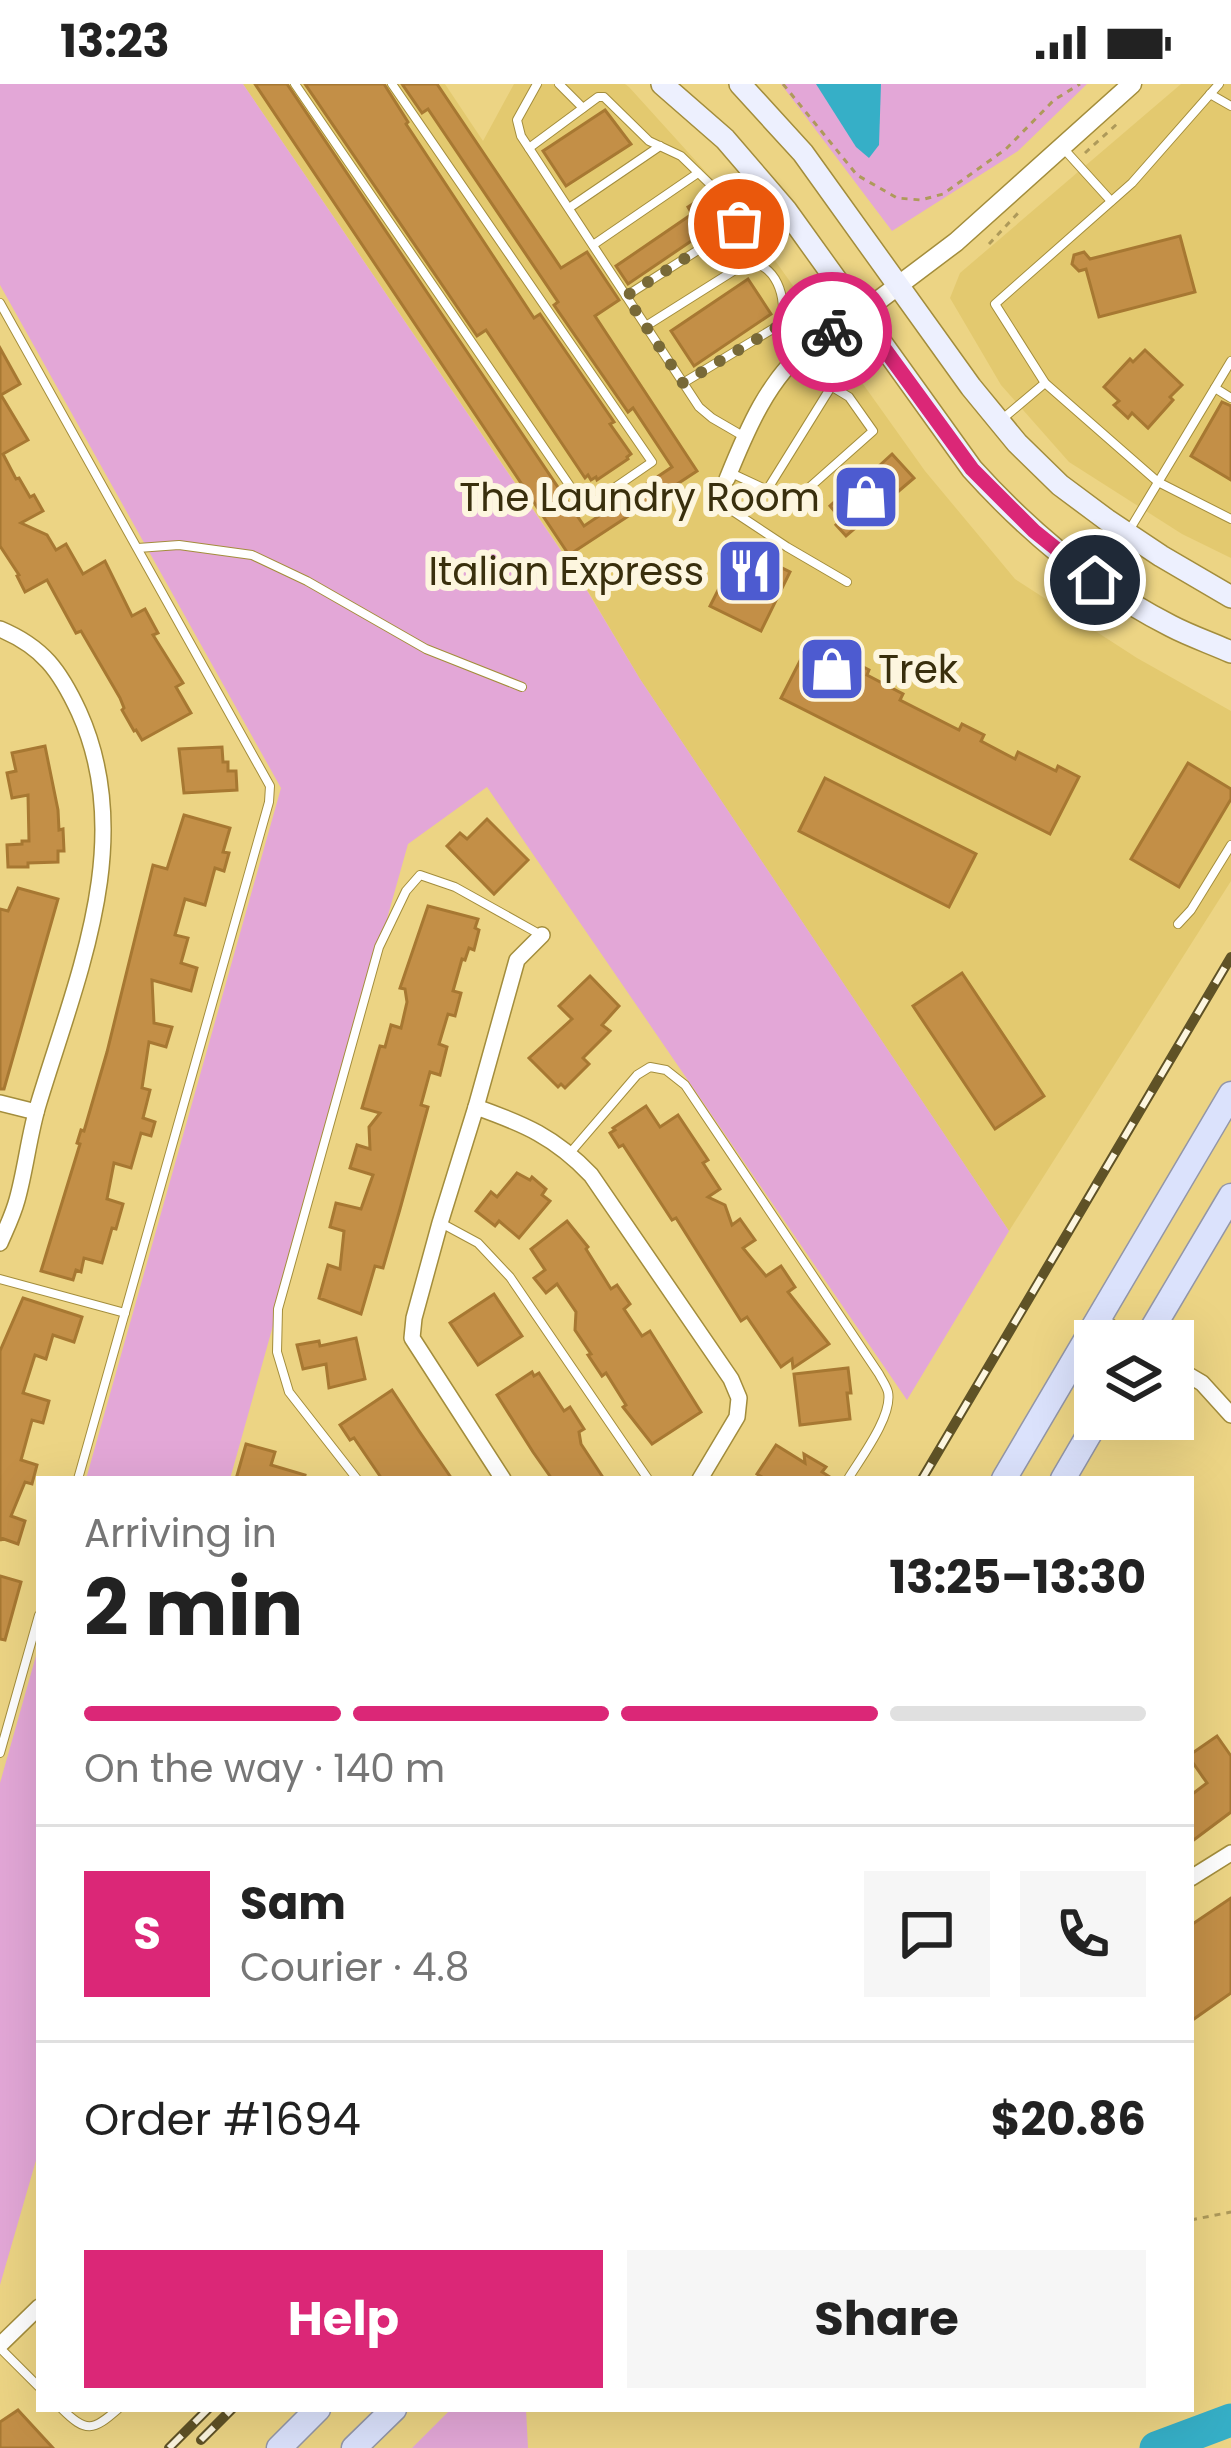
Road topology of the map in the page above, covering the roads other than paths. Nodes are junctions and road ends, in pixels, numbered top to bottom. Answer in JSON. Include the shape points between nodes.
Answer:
{"nodes":[{"id":1,"x":295,"y":84,"type":"edge"},
{"id":2,"x":392,"y":84,"type":"edge"},
{"id":3,"x":537,"y":84,"type":"edge"},
{"id":4,"x":559,"y":84,"type":"edge"},
{"id":5,"x":662,"y":84,"type":"edge"},
{"id":6,"x":740,"y":84,"type":"edge"},
{"id":7,"x":1132,"y":84,"type":"edge"},
{"id":8,"x":1219,"y":84,"type":"edge"},
{"id":9,"x":1210,"y":94,"type":"junction"},
{"id":10,"x":1231,"y":106,"type":"edge"},
{"id":11,"x":583,"y":108,"type":"junction"},
{"id":12,"x":660,"y":146,"type":"junction"},
{"id":13,"x":1062,"y":146,"type":"junction"},
{"id":14,"x":529,"y":148,"type":"junction"},
{"id":15,"x":698,"y":173,"type":"junction"},
{"id":16,"x":1111,"y":201,"type":"junction"},
{"id":17,"x":569,"y":208,"type":"junction"},
{"id":18,"x":593,"y":245,"type":"junction"},
{"id":19,"x":898,"y":285,"type":"junction"},
{"id":20,"x":626,"y":296,"type":"junction"},
{"id":21,"x":0,"y":303,"type":"edge"},
{"id":22,"x":859,"y":314,"type":"junction"},
{"id":23,"x":782,"y":324,"type":"junction"},
{"id":24,"x":646,"y":326,"type":"junction"},
{"id":25,"x":810,"y":345,"type":"junction"},
{"id":26,"x":796,"y":359,"type":"junction"},
{"id":27,"x":1231,"y":361,"type":"edge"},
{"id":28,"x":683,"y":383,"type":"junction"},
{"id":29,"x":1046,"y":383,"type":"junction"},
{"id":30,"x":831,"y":387,"type":"junction"},
{"id":31,"x":1215,"y":388,"type":"junction"},
{"id":32,"x":1231,"y":398,"type":"edge"},
{"id":33,"x":999,"y":422,"type":"junction"},
{"id":34,"x":745,"y":437,"type":"junction"},
{"id":35,"x":728,"y":476,"type":"junction"},
{"id":36,"x":1158,"y":482,"type":"junction"},
{"id":37,"x":767,"y":490,"type":"junction"},
{"id":38,"x":1231,"y":519,"type":"edge"},
{"id":39,"x":1127,"y":534,"type":"junction"},
{"id":40,"x":138,"y":548,"type":"junction"},
{"id":41,"x":1095,"y":580,"type":"junction"},
{"id":42,"x":847,"y":582,"type":"dead end"},
{"id":43,"x":1231,"y":597,"type":"edge"},
{"id":44,"x":0,"y":629,"type":"edge"},
{"id":45,"x":1231,"y":652,"type":"edge"},
{"id":46,"x":522,"y":687,"type":"dead end"},
{"id":47,"x":1231,"y":845,"type":"edge"},
{"id":48,"x":1178,"y":924,"type":"dead end"},
{"id":49,"x":542,"y":935,"type":"joint"},
{"id":50,"x":1231,"y":1094,"type":"edge"},
{"id":51,"x":0,"y":1103,"type":"edge"},
{"id":52,"x":476,"y":1107,"type":"junction"},
{"id":53,"x":36,"y":1112,"type":"junction"},
{"id":54,"x":571,"y":1153,"type":"junction"},
{"id":55,"x":1231,"y":1196,"type":"edge"},
{"id":56,"x":440,"y":1222,"type":"junction"},
{"id":57,"x":0,"y":1243,"type":"edge"},
{"id":58,"x":0,"y":1280,"type":"edge"},
{"id":59,"x":125,"y":1312,"type":"junction"},
{"id":60,"x":1098,"y":1319,"type":"joint"},
{"id":61,"x":1157,"y":1320,"type":"edge"},
{"id":62,"x":1194,"y":1378,"type":"edge"},
{"id":63,"x":1228,"y":1403,"type":"edge"},
{"id":64,"x":1086,"y":1440,"type":"edge"},
{"id":65,"x":79,"y":1476,"type":"edge"},
{"id":66,"x":355,"y":1476,"type":"edge"},
{"id":67,"x":501,"y":1476,"type":"edge"},
{"id":68,"x":646,"y":1476,"type":"edge"},
{"id":69,"x":702,"y":1476,"type":"edge"},
{"id":70,"x":850,"y":1476,"type":"edge"},
{"id":71,"x":1006,"y":1476,"type":"edge"},
{"id":72,"x":1065,"y":1476,"type":"edge"},
{"id":73,"x":36,"y":1627,"type":"edge"},
{"id":74,"x":0,"y":1753,"type":"edge"},
{"id":75,"x":1231,"y":1853,"type":"edge"},
{"id":76,"x":1194,"y":1876,"type":"edge"},
{"id":77,"x":36,"y":2310,"type":"edge"},
{"id":78,"x":0,"y":2347,"type":"edge"},
{"id":79,"x":36,"y":2383,"type":"edge"},
{"id":80,"x":65,"y":2412,"type":"edge"},
{"id":81,"x":115,"y":2412,"type":"edge"},
{"id":82,"x":315,"y":2412,"type":"edge"},
{"id":83,"x":391,"y":2412,"type":"edge"},
{"id":84,"x":279,"y":2448,"type":"edge"},
{"id":85,"x":354,"y":2448,"type":"edge"}],
"edges":[{"from":1,"to":2,"type":"lane","via":[[585,508],[652,462]]},
{"from":3,"to":14,"type":"lane","via":[[517,120]]},
{"from":4,"to":11,"type":"lane"},
{"from":5,"to":22,"type":"main road","via":[[725,139],[786,210]]},
{"from":6,"to":19,"type":"main road","via":[[803,152]]},
{"from":7,"to":13,"type":"street"},
{"from":8,"to":9,"type":"lane"},
{"from":9,"to":10,"type":"lane"},
{"from":9,"to":16,"type":"lane"},
{"from":11,"to":12,"type":"lane","via":[[598,97],[610,100]]},
{"from":11,"to":14,"type":"lane"},
{"from":12,"to":15,"type":"lane"},
{"from":12,"to":17,"type":"lane"},
{"from":13,"to":16,"type":"lane"},
{"from":13,"to":19,"type":"street"},
{"from":14,"to":17,"type":"lane"},
{"from":15,"to":18,"type":"lane"},
{"from":15,"to":20,"type":"lane","via":[[739,224]]},
{"from":16,"to":29,"type":"lane","via":[[995,304]]},
{"from":17,"to":18,"type":"lane"},
{"from":18,"to":20,"type":"lane"},
{"from":19,"to":22,"type":"street"},
{"from":19,"to":33,"type":"main road"},
{"from":20,"to":24,"type":"lane"},
{"from":21,"to":40,"type":"lane"},
{"from":22,"to":25,"type":"street"},
{"from":22,"to":41,"type":"main road","via":[[972,469]]},
{"from":23,"to":24,"type":"lane","via":[[775,279],[765,266],[746,262]]},
{"from":23,"to":25,"type":"lane"},
{"from":23,"to":28,"type":"lane"},
{"from":24,"to":28,"type":"lane"},
{"from":25,"to":26,"type":"street"},
{"from":26,"to":30,"type":"lane"},
{"from":26,"to":34,"type":"street"},
{"from":27,"to":31,"type":"lane"},
{"from":28,"to":34,"type":"lane","via":[[712,418]]},
{"from":29,"to":33,"type":"lane"},
{"from":29,"to":36,"type":"lane"},
{"from":30,"to":37,"type":"lane"},
{"from":30,"to":37,"type":"lane","via":[[873,431],[793,502]]},
{"from":31,"to":32,"type":"lane"},
{"from":31,"to":36,"type":"lane"},
{"from":33,"to":39,"type":"main road","via":[[1060,484]]},
{"from":34,"to":35,"type":"street"},
{"from":35,"to":37,"type":"lane"},
{"from":35,"to":42,"type":"lane","via":[[725,506]]},
{"from":36,"to":38,"type":"lane"},
{"from":36,"to":39,"type":"lane"},
{"from":39,"to":41,"type":"main road"},
{"from":39,"to":43,"type":"main road"},
{"from":40,"to":46,"type":"lane","via":[[252,555],[426,649]]},
{"from":40,"to":59,"type":"lane","via":[[264,773],[269,802]]},
{"from":41,"to":45,"type":"main road","via":[[1169,626]]},
{"from":44,"to":53,"type":"street","via":[[25,639],[63,678],[103,786],[97,907]]},
{"from":47,"to":48,"type":"lane"},
{"from":49,"to":52,"type":"street","via":[[517,960]]},
{"from":49,"to":66,"type":"lane","via":[[420,875],[379,947],[278,1309],[277,1352],[290,1392]]},
{"from":50,"to":60,"type":"main road"},
{"from":51,"to":53,"type":"street"},
{"from":52,"to":54,"type":"street","via":[[525,1124]]},
{"from":52,"to":56,"type":"street"},
{"from":53,"to":57,"type":"street"},
{"from":54,"to":69,"type":"street","via":[[610,1198],[739,1398],[737,1417]]},
{"from":54,"to":70,"type":"lane","via":[[650,1067],[685,1085],[888,1392]]},
{"from":55,"to":61,"type":"main road"},
{"from":56,"to":67,"type":"street","via":[[412,1338]]},
{"from":56,"to":68,"type":"lane","via":[[478,1243],[510,1277]]},
{"from":58,"to":59,"type":"lane"},
{"from":59,"to":65,"type":"lane"},
{"from":60,"to":71,"type":"main road"},
{"from":62,"to":63,"type":"street"},
{"from":64,"to":72,"type":"main road"},
{"from":73,"to":74,"type":"lane"},
{"from":75,"to":76,"type":"street"},
{"from":77,"to":78,"type":"street"},
{"from":78,"to":79,"type":"lane"},
{"from":80,"to":81,"type":"lane","via":[[89,2428]]},
{"from":82,"to":84,"type":"main road"},
{"from":83,"to":85,"type":"main road"}]}
